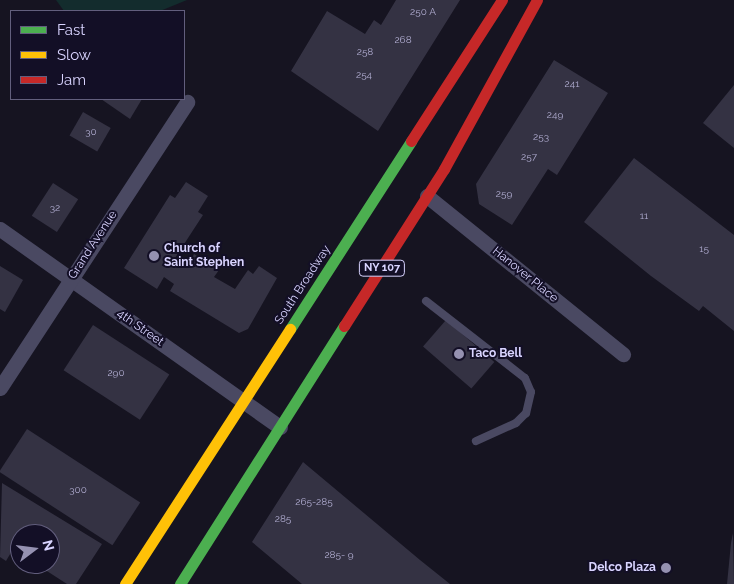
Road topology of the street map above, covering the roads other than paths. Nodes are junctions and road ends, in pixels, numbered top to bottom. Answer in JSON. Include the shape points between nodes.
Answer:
{"nodes":[{"id":1,"x":502,"y":0,"type":"edge"},
{"id":2,"x":536,"y":0,"type":"edge"},
{"id":3,"x":187,"y":102,"type":"dead end"},
{"id":4,"x":428,"y":196,"type":"junction"},
{"id":5,"x":0,"y":229,"type":"edge"},
{"id":6,"x":71,"y":279,"type":"junction"},
{"id":7,"x":426,"y":301,"type":"dead end"},
{"id":8,"x":623,"y":354,"type":"dead end"},
{"id":9,"x":0,"y":388,"type":"edge"},
{"id":10,"x":243,"y":401,"type":"junction"},
{"id":11,"x":280,"y":427,"type":"junction"},
{"id":12,"x":476,"y":441,"type":"dead end"},
{"id":13,"x":125,"y":584,"type":"edge"},
{"id":14,"x":180,"y":584,"type":"edge"}],
"edges":[{"from":1,"to":10,"type":"main road","name":"South Broadway","number":"NY 107"},
{"from":2,"to":4,"type":"main road","number":"NY 107"},
{"from":3,"to":6,"type":"street","name":"Grand Avenue"},
{"from":4,"to":8,"type":"street","name":"Hanover Place"},
{"from":4,"to":11,"type":"main road","number":"NY 107"},
{"from":5,"to":6,"type":"street","name":"4th Street"},
{"from":6,"to":9,"type":"street","name":"Grand Avenue"},
{"from":6,"to":10,"type":"street","name":"4th Street"},
{"from":7,"to":12,"type":"lane","via":[[524,378],[531,392],[526,413],[516,422]]},
{"from":10,"to":11,"type":"street","name":"4th Street"},
{"from":10,"to":13,"type":"main road","name":"South Broadway","number":"NY 107"},
{"from":11,"to":14,"type":"main road","number":"NY 107"}]}
